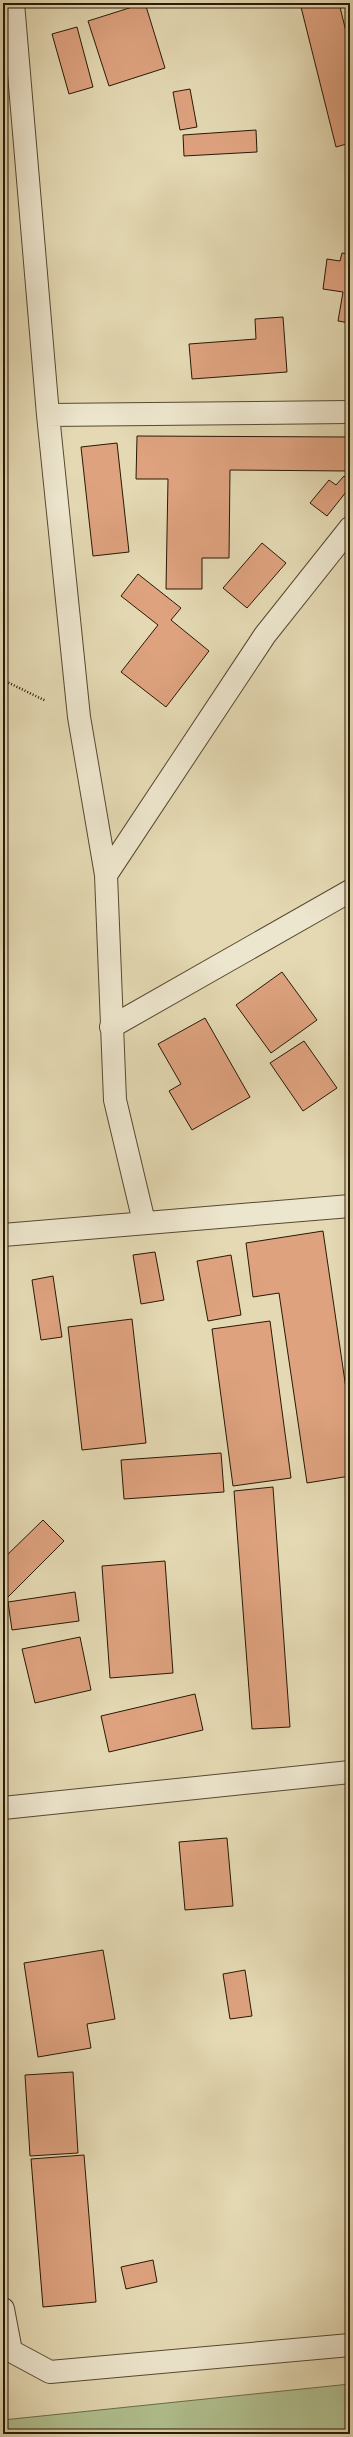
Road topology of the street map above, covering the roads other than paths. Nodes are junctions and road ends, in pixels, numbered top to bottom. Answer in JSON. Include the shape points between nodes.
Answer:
{"nodes":[{"id":1,"x":13,"y":3,"type":"edge"},
{"id":2,"x":350,"y":412,"type":"edge"},
{"id":3,"x":48,"y":415,"type":"junction"},
{"id":4,"x":350,"y":528,"type":"edge"},
{"id":5,"x":106,"y":875,"type":"junction"},
{"id":6,"x":350,"y":891,"type":"edge"},
{"id":7,"x":111,"y":1027,"type":"junction"},
{"id":8,"x":350,"y":1206,"type":"edge"},
{"id":9,"x":144,"y":1222,"type":"junction"},
{"id":10,"x":3,"y":1235,"type":"edge"},
{"id":11,"x":350,"y":1772,"type":"edge"},
{"id":12,"x":3,"y":1808,"type":"edge"},
{"id":13,"x":3,"y":2309,"type":"edge"},
{"id":14,"x":350,"y":2345,"type":"edge"}],
"edges":[{"from":1,"to":3,"type":"street"},
{"from":2,"to":3,"type":"street"},
{"from":3,"to":5,"type":"street","via":[[79,717]]},
{"from":4,"to":5,"type":"street","via":[[265,635]]},
{"from":5,"to":7,"type":"street"},
{"from":6,"to":7,"type":"street"},
{"from":7,"to":9,"type":"street","via":[[115,1100]]},
{"from":8,"to":9,"type":"street"},
{"from":9,"to":10,"type":"street"},
{"from":11,"to":12,"type":"street"},
{"from":13,"to":14,"type":"street","via":[[11,2351],[50,2372]]}]}
